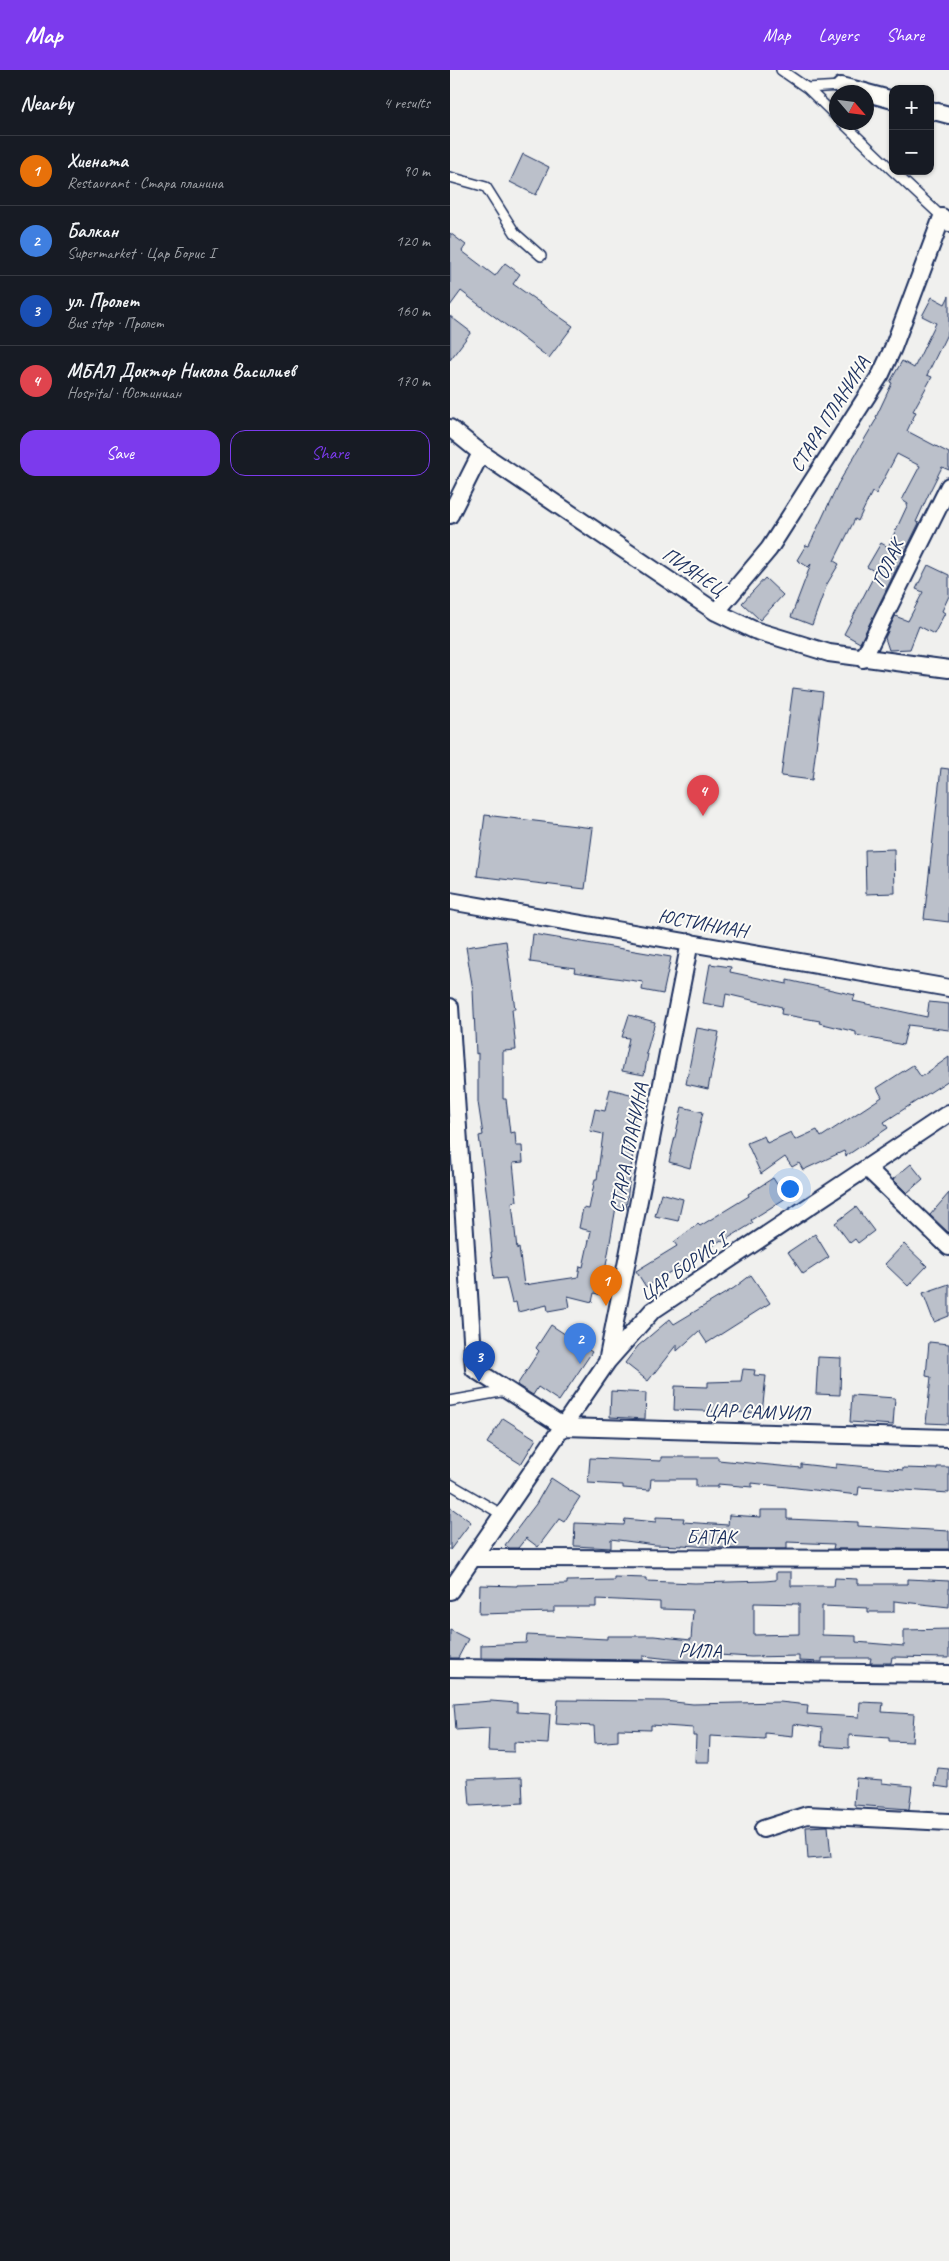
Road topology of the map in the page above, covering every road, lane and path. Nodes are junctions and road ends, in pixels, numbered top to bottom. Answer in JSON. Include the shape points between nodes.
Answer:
{"nodes":[{"id":1,"x":781,"y":70,"type":"edge"},
{"id":2,"x":829,"y":87,"type":"edge"},
{"id":3,"x":806,"y":88,"type":"junction"},
{"id":4,"x":874,"y":95,"type":"edge"},
{"id":5,"x":889,"y":99,"type":"edge"},
{"id":6,"x":829,"y":110,"type":"edge"},
{"id":7,"x":934,"y":111,"type":"edge"},
{"id":8,"x":949,"y":115,"type":"edge"},
{"id":9,"x":850,"y":130,"type":"edge"},
{"id":10,"x":889,"y":167,"type":"edge"},
{"id":11,"x":897,"y":175,"type":"edge"},
{"id":12,"x":450,"y":177,"type":"edge"},
{"id":13,"x":945,"y":220,"type":"edge"},
{"id":14,"x":541,"y":256,"type":"dead end"},
{"id":15,"x":450,"y":428,"type":"edge"},
{"id":16,"x":481,"y":453,"type":"junction"},
{"id":17,"x":949,"y":486,"type":"edge"},
{"id":18,"x":450,"y":515,"type":"edge"},
{"id":19,"x":716,"y":612,"type":"junction"},
{"id":20,"x":863,"y":659,"type":"junction"},
{"id":21,"x":949,"y":669,"type":"edge"},
{"id":22,"x":450,"y":901,"type":"edge"},
{"id":23,"x":690,"y":942,"type":"junction"},
{"id":24,"x":949,"y":988,"type":"edge"},
{"id":25,"x":450,"y":1008,"type":"edge"},
{"id":26,"x":949,"y":1113,"type":"edge"},
{"id":27,"x":867,"y":1168,"type":"junction"},
{"id":28,"x":949,"y":1247,"type":"edge"},
{"id":29,"x":607,"y":1362,"type":"junction"},
{"id":30,"x":507,"y":1390,"type":"junction"},
{"id":31,"x":450,"y":1401,"type":"edge"},
{"id":32,"x":564,"y":1427,"type":"junction"},
{"id":33,"x":949,"y":1438,"type":"edge"},
{"id":34,"x":450,"y":1484,"type":"edge"},
{"id":35,"x":503,"y":1515,"type":"junction"},
{"id":36,"x":474,"y":1558,"type":"junction"},
{"id":37,"x":949,"y":1559,"type":"edge"},
{"id":38,"x":450,"y":1591,"type":"edge"},
{"id":39,"x":450,"y":1668,"type":"edge"},
{"id":40,"x":949,"y":1674,"type":"edge"},
{"id":41,"x":949,"y":1822,"type":"edge"},
{"id":42,"x":763,"y":1829,"type":"dead end"}],
"edges":[{"from":1,"to":3,"type":"lane"},
{"from":2,"to":3,"type":"lane"},
{"from":3,"to":6,"type":"lane"},
{"from":4,"to":5,"type":"street"},
{"from":7,"to":8,"type":"street"},
{"from":9,"to":10,"type":"lane"},
{"from":11,"to":13,"type":"lane"},
{"from":12,"to":14,"type":"lane","via":[[486,187],[515,232]]},
{"from":13,"to":19,"type":"street","name":"СТАРА ПЛАНИНА","via":[[881,374],[769,549]]},
{"from":15,"to":16,"type":"street","name":"ПИЯНЕЦ"},
{"from":16,"to":18,"type":"street"},
{"from":16,"to":19,"type":"street","name":"ПИЯНЕЦ"},
{"from":17,"to":20,"type":"street","name":"ГОЛАК"},
{"from":19,"to":20,"type":"street","name":"ПИЯНЕЦ","via":[[793,644]]},
{"from":20,"to":21,"type":"street","name":"ПИЯНЕЦ"},
{"from":22,"to":23,"type":"street","name":"ЮСТИНИАН"},
{"from":23,"to":24,"type":"street","name":"ЮСТИНИАН"},
{"from":23,"to":29,"type":"street","name":"СТАРА ПЛАНИНА"},
{"from":25,"to":30,"type":"street","via":[[474,1369]]},
{"from":26,"to":27,"type":"street","name":"ЦАР БОРИС I"},
{"from":27,"to":28,"type":"street"},
{"from":27,"to":29,"type":"street","name":"ЦАР БОРИС I","via":[[652,1311]]},
{"from":29,"to":32,"type":"street","name":"ЦАР БОРИС I"},
{"from":30,"to":31,"type":"lane"},
{"from":30,"to":32,"type":"street"},
{"from":32,"to":33,"type":"street","name":"ЦАР САМУИЛ"},
{"from":32,"to":35,"type":"street","name":"ЦАР БОРИС I"},
{"from":34,"to":35,"type":"lane"},
{"from":35,"to":36,"type":"street","name":"ЦАР БОРИС I"},
{"from":36,"to":37,"type":"street","name":"БАТАК"},
{"from":36,"to":38,"type":"street","name":"ЦАР БОРИС I"},
{"from":39,"to":40,"type":"street","name":"РИЛА"},
{"from":41,"to":42,"type":"street","via":[[808,1815]]}]}
